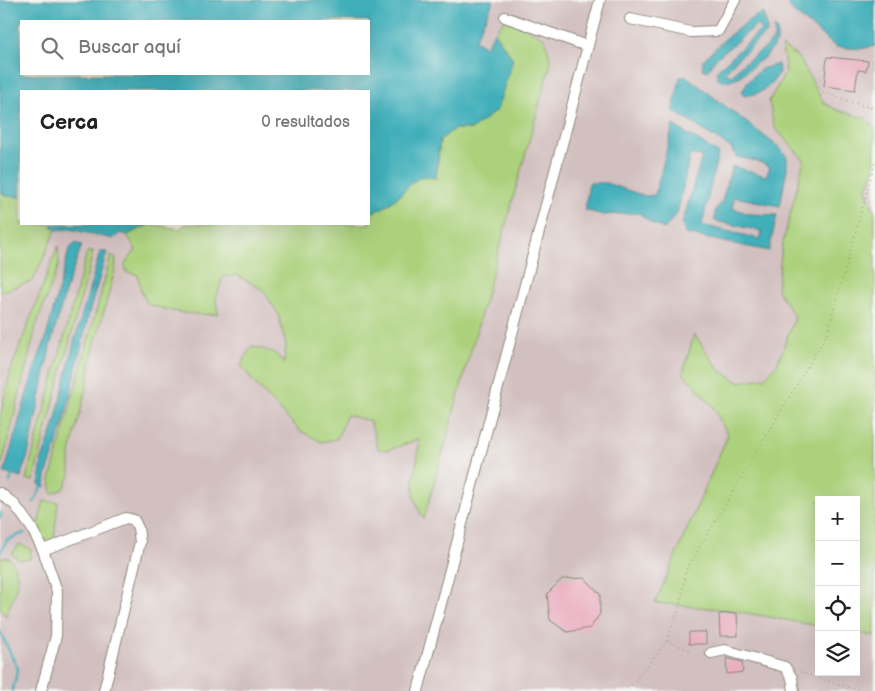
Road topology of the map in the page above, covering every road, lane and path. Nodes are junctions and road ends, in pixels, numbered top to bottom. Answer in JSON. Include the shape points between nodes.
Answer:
{"nodes":[{"id":1,"x":600,"y":0,"type":"edge"},
{"id":2,"x":735,"y":0,"type":"edge"},
{"id":3,"x":505,"y":17,"type":"dead end"},
{"id":4,"x":630,"y":19,"type":"dead end"},
{"id":5,"x":587,"y":46,"type":"junction"},
{"id":6,"x":823,"y":92,"type":"dead end"},
{"id":7,"x":875,"y":109,"type":"edge"},
{"id":8,"x":875,"y":163,"type":"edge"},
{"id":9,"x":0,"y":493,"type":"edge"},
{"id":10,"x":43,"y":550,"type":"junction"},
{"id":11,"x":667,"y":641,"type":"junction"},
{"id":12,"x":689,"y":650,"type":"dead end"},
{"id":13,"x":711,"y":653,"type":"dead end"},
{"id":14,"x":785,"y":667,"type":"junction"},
{"id":15,"x":628,"y":689,"type":"dead end"},
{"id":16,"x":41,"y":691,"type":"edge"},
{"id":17,"x":104,"y":691,"type":"edge"},
{"id":18,"x":418,"y":691,"type":"edge"},
{"id":19,"x":794,"y":691,"type":"edge"},
{"id":20,"x":859,"y":691,"type":"edge"}],
"edges":[{"from":1,"to":5,"type":"lane"},
{"from":2,"to":4,"type":"lane","via":[[718,31],[691,32]]},
{"from":3,"to":5,"type":"lane"},
{"from":5,"to":18,"type":"lane"},
{"from":6,"to":7,"type":"path"},
{"from":8,"to":11,"type":"path","via":[[827,334],[685,572],[681,603]]},
{"from":9,"to":10,"type":"lane","via":[[15,505]]},
{"from":10,"to":16,"type":"lane","via":[[57,591],[56,636]]},
{"from":10,"to":17,"type":"lane","via":[[126,518],[134,520],[138,528],[140,542]]},
{"from":11,"to":12,"type":"path"},
{"from":11,"to":15,"type":"path"},
{"from":13,"to":14,"type":"lane","via":[[725,650]]},
{"from":14,"to":19,"type":"lane","via":[[792,678]]},
{"from":14,"to":20,"type":"path"}]}
